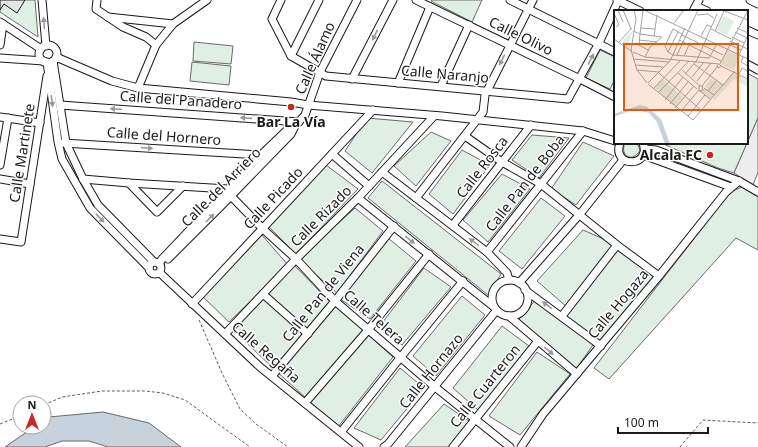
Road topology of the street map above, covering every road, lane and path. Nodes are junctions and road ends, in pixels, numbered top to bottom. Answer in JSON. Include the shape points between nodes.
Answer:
{"nodes":[{"id":1,"x":42,"y":0,"type":"edge"},
{"id":2,"x":97,"y":0,"type":"edge"},
{"id":3,"x":207,"y":0,"type":"edge"},
{"id":4,"x":280,"y":0,"type":"edge"},
{"id":5,"x":319,"y":0,"type":"edge"},
{"id":6,"x":357,"y":0,"type":"edge"},
{"id":7,"x":393,"y":0,"type":"edge"},
{"id":8,"x":416,"y":0,"type":"edge"},
{"id":9,"x":510,"y":0,"type":"edge"},
{"id":10,"x":533,"y":0,"type":"edge"},
{"id":11,"x":618,"y":0,"type":"edge"},
{"id":12,"x":750,"y":0,"type":"edge"},
{"id":13,"x":758,"y":4,"type":"edge"},
{"id":14,"x":430,"y":7,"type":"junction"},
{"id":15,"x":529,"y":9,"type":"junction"},
{"id":16,"x":638,"y":10,"type":"edge"},
{"id":17,"x":106,"y":16,"type":"junction"},
{"id":18,"x":2,"y":23,"type":"edge"},
{"id":19,"x":173,"y":24,"type":"junction"},
{"id":20,"x":469,"y":26,"type":"junction"},
{"id":21,"x":748,"y":30,"type":"edge"},
{"id":22,"x":758,"y":35,"type":"edge"},
{"id":23,"x":599,"y":43,"type":"junction"},
{"id":24,"x":0,"y":45,"type":"edge"},
{"id":25,"x":156,"y":45,"type":"junction"},
{"id":26,"x":510,"y":45,"type":"junction"},
{"id":27,"x":43,"y":47,"type":"junction"},
{"id":28,"x":614,"y":51,"type":"edge"},
{"id":29,"x":291,"y":56,"type":"junction"},
{"id":30,"x":0,"y":58,"type":"edge"},
{"id":31,"x":50,"y":62,"type":"junction"},
{"id":32,"x":748,"y":65,"type":"edge"},
{"id":33,"x":758,"y":70,"type":"edge"},
{"id":34,"x":320,"y":72,"type":"junction"},
{"id":35,"x":352,"y":79,"type":"junction"},
{"id":36,"x":580,"y":79,"type":"junction"},
{"id":37,"x":398,"y":83,"type":"junction"},
{"id":38,"x":441,"y":86,"type":"junction"},
{"id":39,"x":138,"y":88,"type":"junction"},
{"id":40,"x":487,"y":90,"type":"junction"},
{"id":41,"x":614,"y":96,"type":"edge"},
{"id":42,"x":60,"y":105,"type":"junction"},
{"id":43,"x":308,"y":105,"type":"junction"},
{"id":44,"x":374,"y":110,"type":"junction"},
{"id":45,"x":434,"y":116,"type":"junction"},
{"id":46,"x":0,"y":117,"type":"edge"},
{"id":47,"x":8,"y":118,"type":"junction"},
{"id":48,"x":477,"y":120,"type":"junction"},
{"id":49,"x":40,"y":123,"type":"junction"},
{"id":50,"x":297,"y":124,"type":"junction"},
{"id":51,"x":531,"y":125,"type":"junction"},
{"id":52,"x":582,"y":130,"type":"junction"},
{"id":53,"x":465,"y":136,"type":"junction"},
{"id":54,"x":614,"y":141,"type":"edge"},
{"id":55,"x":58,"y":142,"type":"junction"},
{"id":56,"x":66,"y":143,"type":"junction"},
{"id":57,"x":620,"y":144,"type":"edge"},
{"id":58,"x":643,"y":149,"type":"edge"},
{"id":59,"x":332,"y":154,"type":"junction"},
{"id":60,"x":261,"y":155,"type":"junction"},
{"id":61,"x":623,"y":160,"type":"junction"},
{"id":62,"x":502,"y":162,"type":"junction"},
{"id":63,"x":0,"y":165,"type":"edge"},
{"id":64,"x":382,"y":172,"type":"junction"},
{"id":65,"x":83,"y":178,"type":"junction"},
{"id":66,"x":0,"y":179,"type":"edge"},
{"id":67,"x":739,"y":181,"type":"junction"},
{"id":68,"x":129,"y":183,"type":"junction"},
{"id":69,"x":30,"y":184,"type":"junction"},
{"id":70,"x":541,"y":184,"type":"junction"},
{"id":71,"x":184,"y":186,"type":"junction"},
{"id":72,"x":369,"y":186,"type":"junction"},
{"id":73,"x":731,"y":187,"type":"junction"},
{"id":74,"x":758,"y":192,"type":"edge"},
{"id":75,"x":230,"y":193,"type":"junction"},
{"id":76,"x":358,"y":198,"type":"junction"},
{"id":77,"x":416,"y":198,"type":"junction"},
{"id":78,"x":580,"y":214,"type":"junction"},
{"id":79,"x":394,"y":226,"type":"junction"},
{"id":80,"x":453,"y":226,"type":"junction"},
{"id":81,"x":263,"y":229,"type":"junction"},
{"id":82,"x":0,"y":239,"type":"edge"},
{"id":83,"x":617,"y":244,"type":"junction"},
{"id":84,"x":487,"y":252,"type":"junction"},
{"id":85,"x":429,"y":254,"type":"junction"},
{"id":86,"x":296,"y":259,"type":"junction"},
{"id":87,"x":156,"y":264,"type":"junction"},
{"id":88,"x":160,"y":272,"type":"junction"},
{"id":89,"x":659,"y":276,"type":"junction"},
{"id":90,"x":509,"y":280,"type":"junction"},
{"id":91,"x":463,"y":282,"type":"junction"},
{"id":92,"x":519,"y":283,"type":"junction"},
{"id":93,"x":526,"y":290,"type":"junction"},
{"id":94,"x":263,"y":294,"type":"junction"},
{"id":95,"x":335,"y":301,"type":"junction"},
{"id":96,"x":192,"y":304,"type":"junction"},
{"id":97,"x":495,"y":309,"type":"junction"},
{"id":98,"x":509,"y":316,"type":"junction"},
{"id":99,"x":562,"y":316,"type":"junction"},
{"id":100,"x":198,"y":318,"type":"dead end"},
{"id":101,"x":368,"y":330,"type":"junction"},
{"id":102,"x":225,"y":334,"type":"junction"},
{"id":103,"x":308,"y":334,"type":"junction"},
{"id":104,"x":538,"y":342,"type":"junction"},
{"id":105,"x":600,"y":346,"type":"junction"},
{"id":106,"x":400,"y":358,"type":"junction"},
{"id":107,"x":577,"y":374,"type":"junction"},
{"id":108,"x":272,"y":376,"type":"junction"},
{"id":109,"x":435,"y":387,"type":"junction"},
{"id":110,"x":52,"y":401,"type":"edge"},
{"id":111,"x":305,"y":403,"type":"junction"},
{"id":112,"x":12,"y":419,"type":"edge"},
{"id":113,"x":475,"y":420,"type":"junction"},
{"id":114,"x":758,"y":423,"type":"edge"},
{"id":115,"x":0,"y":424,"type":"edge"},
{"id":116,"x":341,"y":432,"type":"junction"},
{"id":117,"x":250,"y":447,"type":"edge"},
{"id":118,"x":288,"y":447,"type":"edge"},
{"id":119,"x":359,"y":447,"type":"edge"},
{"id":120,"x":384,"y":447,"type":"edge"},
{"id":121,"x":453,"y":447,"type":"edge"},
{"id":122,"x":510,"y":447,"type":"edge"},
{"id":123,"x":521,"y":447,"type":"edge"},
{"id":124,"x":680,"y":447,"type":"edge"}],
"edges":[{"from":27,"to":1,"type":"street","one_way":true},
{"from":2,"to":17,"type":"street","via":[[96,9]]},
{"from":3,"to":19,"type":"street"},
{"from":4,"to":29,"type":"street","via":[[272,19]]},
{"from":5,"to":29,"type":"street"},
{"from":6,"to":34,"type":"street","name":"Calle Álamo"},
{"from":7,"to":35,"type":"street","one_way":true},
{"from":8,"to":14,"type":"street","name":"Calle Olivo"},
{"from":9,"to":15,"type":"street"},
{"from":10,"to":15,"type":"street"},
{"from":11,"to":16,"type":"street"},
{"from":11,"to":23,"type":"street"},
{"from":12,"to":13,"type":"street"},
{"from":14,"to":20,"type":"street","name":"Calle Olivo"},
{"from":14,"to":37,"type":"street"},
{"from":15,"to":23,"type":"street"},
{"from":15,"to":26,"type":"street"},
{"from":17,"to":19,"type":"street"},
{"from":17,"to":25,"type":"street","via":[[123,27],[146,36]]},
{"from":18,"to":24,"type":"street"},
{"from":18,"to":27,"type":"street"},
{"from":19,"to":25,"type":"street"},
{"from":20,"to":26,"type":"street","name":"Calle Olivo"},
{"from":20,"to":38,"type":"street"},
{"from":21,"to":22,"type":"street"},
{"from":23,"to":28,"type":"street"},
{"from":36,"to":23,"type":"street","one_way":true},
{"from":25,"to":39,"type":"street"},
{"from":26,"to":36,"type":"street","name":"Calle Olivo"},
{"from":26,"to":40,"type":"street","one_way":true},
{"from":27,"to":31,"type":"street","via":[[41,58]]},
{"from":27,"to":31,"type":"street","via":[[54,47],[57,52]]},
{"from":29,"to":34,"type":"street","name":"Calle Naranjo"},
{"from":30,"to":31,"type":"street"},
{"from":31,"to":39,"type":"street"},
{"from":31,"to":42,"type":"street"},
{"from":31,"to":49,"type":"street","name":"Calle Martinete"},
{"from":31,"to":55,"type":"street","one_way":true},
{"from":32,"to":33,"type":"street"},
{"from":34,"to":35,"type":"street","name":"Calle Naranjo","via":[[326,76]]},
{"from":34,"to":43,"type":"street","name":"Calle Álamo"},
{"from":35,"to":37,"type":"street","name":"Calle Naranjo"},
{"from":36,"to":40,"type":"street","name":"Calle Naranjo","via":[[568,99]]},
{"from":36,"to":41,"type":"street","name":"Calle Olivo"},
{"from":37,"to":38,"type":"street","name":"Calle Naranjo"},
{"from":38,"to":40,"type":"street","name":"Calle Naranjo"},
{"from":39,"to":43,"type":"street"},
{"from":40,"to":48,"type":"street","via":[[483,112]]},
{"from":50,"to":42,"type":"street","name":"Calle del Panadero","one_way":true},
{"from":42,"to":56,"type":"street"},
{"from":43,"to":44,"type":"street"},
{"from":43,"to":50,"type":"street","name":"Calle del Arriero","via":[[305,115]]},
{"from":44,"to":45,"type":"street"},
{"from":44,"to":59,"type":"street","name":"Calle Picado"},
{"from":45,"to":48,"type":"street"},
{"from":45,"to":64,"type":"street","name":"Calle Rizado"},
{"from":46,"to":47,"type":"street"},
{"from":47,"to":49,"type":"street"},
{"from":47,"to":63,"type":"street"},
{"from":48,"to":51,"type":"street"},
{"from":48,"to":53,"type":"street"},
{"from":49,"to":69,"type":"street","name":"Calle Martinete"},
{"from":50,"to":60,"type":"street","name":"Calle del Arriero"},
{"from":50,"to":75,"type":"street","name":"Calle del Arriero","via":[[292,134]]},
{"from":51,"to":52,"type":"street"},
{"from":51,"to":62,"type":"street","name":"Calle Rosca"},
{"from":52,"to":54,"type":"street"},
{"from":52,"to":70,"type":"street","name":"Calle Pan de Boba"},
{"from":53,"to":62,"type":"street"},
{"from":53,"to":77,"type":"street"},
{"from":55,"to":56,"type":"street","name":"Calle del Hornero"},
{"from":55,"to":87,"type":"street","one_way":true,"via":[[62,159],[90,208]]},
{"from":56,"to":60,"type":"street","name":"Calle del Hornero","one_way":true},
{"from":56,"to":65,"type":"street"},
{"from":57,"to":61,"type":"street","via":[[618,152]]},
{"from":58,"to":61,"type":"street","via":[[636,161]]},
{"from":58,"to":67,"type":"street","via":[[656,150]]},
{"from":58,"to":73,"type":"street"},
{"from":59,"to":72,"type":"street"},
{"from":59,"to":81,"type":"street","name":"Calle Picado"},
{"from":60,"to":75,"type":"street","name":"Calle del Arriero"},
{"from":61,"to":78,"type":"street"},
{"from":62,"to":70,"type":"street"},
{"from":62,"to":80,"type":"street","name":"Calle Rosca"},
{"from":64,"to":72,"type":"street","name":"Calle Rizado"},
{"from":64,"to":77,"type":"street"},
{"from":65,"to":68,"type":"street"},
{"from":65,"to":87,"type":"street","via":[[98,205]]},
{"from":66,"to":69,"type":"street"},
{"from":67,"to":73,"type":"street","name":"Calle Hogaza"},
{"from":67,"to":74,"type":"street"},
{"from":68,"to":71,"type":"street"},
{"from":68,"to":71,"type":"street","via":[[158,212]]},
{"from":69,"to":82,"type":"street","name":"Calle Martinete","via":[[21,242]]},
{"from":70,"to":78,"type":"street"},
{"from":70,"to":84,"type":"street","name":"Calle Pan de Boba"},
{"from":71,"to":75,"type":"street"},
{"from":72,"to":76,"type":"street","name":"Calle Rizado"},
{"from":73,"to":89,"type":"street","name":"Calle Hogaza"},
{"from":75,"to":81,"type":"street","name":"Calle Telera"},
{"from":75,"to":87,"type":"street","name":"Calle del Arriero"},
{"from":76,"to":79,"type":"street"},
{"from":76,"to":86,"type":"street","name":"Calle Rizado"},
{"from":77,"to":80,"type":"street"},
{"from":78,"to":83,"type":"street"},
{"from":78,"to":92,"type":"street"},
{"from":79,"to":85,"type":"street","one_way":true},
{"from":79,"to":95,"type":"street","name":"Calle Pan de Viena"},
{"from":84,"to":80,"type":"street","one_way":true},
{"from":81,"to":86,"type":"street","name":"Calle Telera"},
{"from":81,"to":96,"type":"street","name":"Calle Picado"},
{"from":83,"to":89,"type":"street"},
{"from":83,"to":99,"type":"street"},
{"from":84,"to":90,"type":"street","via":[[507,273]]},
{"from":85,"to":91,"type":"street"},
{"from":85,"to":101,"type":"street"},
{"from":86,"to":94,"type":"street","name":"Calle Rizado"},
{"from":86,"to":95,"type":"street","name":"Calle Telera"},
{"from":87,"to":88,"type":"street","via":[[161,269]]},
{"from":87,"to":88,"type":"street","via":[[150,271],[152,274]]},
{"from":88,"to":96,"type":"street","name":"Calle Regaña"},
{"from":89,"to":105,"type":"street","name":"Calle Hogaza"},
{"from":90,"to":92,"type":"street"},
{"from":90,"to":97,"type":"street","via":[[497,285],[494,290],[492,301]]},
{"from":91,"to":97,"type":"street"},
{"from":91,"to":106,"type":"street"},
{"from":92,"to":93,"type":"street"},
{"from":93,"to":98,"type":"street","via":[[528,298],[525,308],[515,316]]},
{"from":99,"to":93,"type":"street","one_way":true},
{"from":94,"to":102,"type":"street","name":"Calle Rizado"},
{"from":94,"to":103,"type":"street"},
{"from":95,"to":101,"type":"street","name":"Calle Telera"},
{"from":95,"to":103,"type":"street","name":"Calle Pan de Viena"},
{"from":96,"to":102,"type":"street","name":"Calle Regaña"},
{"from":97,"to":98,"type":"street"},
{"from":97,"to":109,"type":"street","name":"Calle Hornazo"},
{"from":98,"to":104,"type":"street"},
{"from":99,"to":105,"type":"street"},
{"from":100,"to":118,"type":"path","via":[[240,409]]},
{"from":101,"to":106,"type":"street","name":"Calle Telera"},
{"from":101,"to":111,"type":"street"},
{"from":102,"to":108,"type":"street","name":"Calle Regaña"},
{"from":103,"to":108,"type":"street","name":"Calle Pan de Viena"},
{"from":104,"to":107,"type":"street","one_way":true},
{"from":104,"to":113,"type":"street","name":"Calle Cuarteron"},
{"from":105,"to":107,"type":"street","name":"Calle Hogaza"},
{"from":106,"to":109,"type":"street","name":"Calle Telera"},
{"from":106,"to":116,"type":"street"},
{"from":107,"to":123,"type":"street","name":"Calle Hogaza","via":[[543,414]]},
{"from":108,"to":111,"type":"street","name":"Calle Regaña"},
{"from":109,"to":113,"type":"street","name":"Calle Telera"},
{"from":109,"to":120,"type":"street","name":"Calle Hornazo"},
{"from":110,"to":117,"type":"path","via":[[62,397],[102,391],[163,393],[185,400]]},
{"from":111,"to":116,"type":"street","name":"Calle Regaña"},
{"from":112,"to":115,"type":"path"},
{"from":113,"to":121,"type":"street","name":"Calle Cuarteron"},
{"from":113,"to":122,"type":"street","name":"Calle Telera"},
{"from":114,"to":124,"type":"path","via":[[703,420]]},
{"from":116,"to":119,"type":"street","name":"Calle Regaña"}]}
